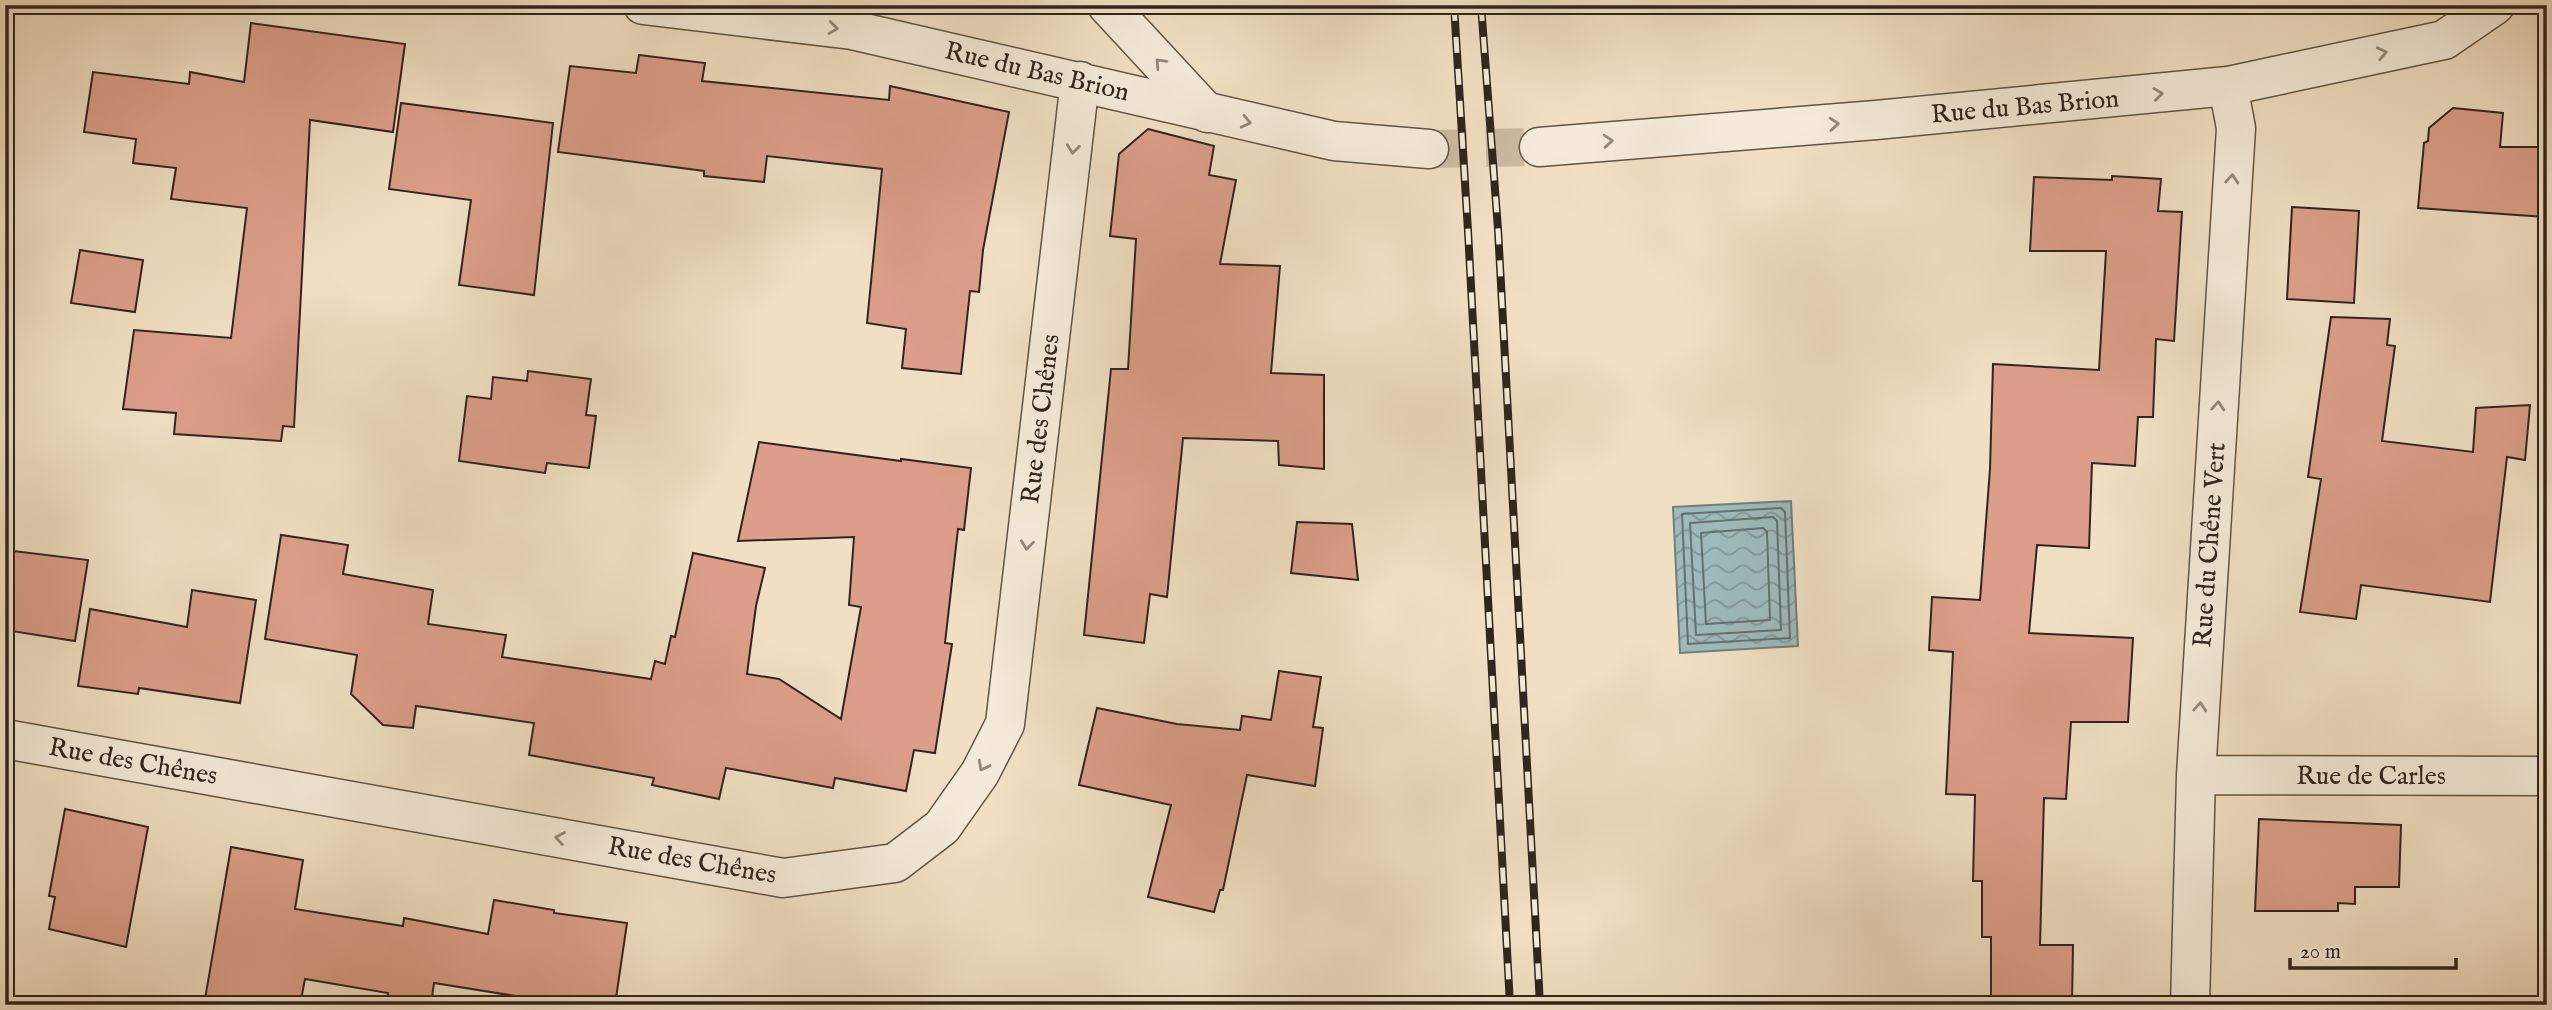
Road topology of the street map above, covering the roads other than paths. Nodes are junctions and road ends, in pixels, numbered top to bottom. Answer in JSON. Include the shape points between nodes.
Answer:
{"nodes":[{"id":1,"x":643,"y":5,"type":"edge"},
{"id":2,"x":1107,"y":5,"type":"edge"},
{"id":3,"x":2495,"y":5,"type":"edge"},
{"id":4,"x":1080,"y":81,"type":"junction"},
{"id":5,"x":2228,"y":86,"type":"junction"},
{"id":6,"x":1207,"y":113,"type":"junction"},
{"id":7,"x":1539,"y":146,"type":"tunnel mouth"},
{"id":8,"x":1429,"y":149,"type":"tunnel mouth"},
{"id":9,"x":5,"y":739,"type":"edge"},
{"id":10,"x":2196,"y":775,"type":"junction"},
{"id":11,"x":2547,"y":776,"type":"edge"},
{"id":12,"x":2190,"y":1005,"type":"edge"}],
"edges":[{"from":1,"to":4,"type":"street","name":"Rue du Bas Brion","one_way":true,"via":[[852,30]]},
{"from":6,"to":2,"type":"street","one_way":true},
{"from":5,"to":3,"type":"street","name":"Rue du Bas Brion","one_way":true,"via":[[2444,40]]},
{"from":4,"to":6,"type":"street","name":"Rue du Bas Brion"},
{"from":4,"to":9,"type":"street","name":"Rue des Chênes","one_way":true,"via":[[1005,724],[980,773],[942,827],[895,863],[783,878]]},
{"from":7,"to":5,"type":"street","name":"Rue du Bas Brion","one_way":true},
{"from":10,"to":5,"type":"street","name":"Rue du Chêne Vert","one_way":true,"via":[[2235,128]]},
{"from":6,"to":8,"type":"street","name":"Rue du Bas Brion","one_way":true,"via":[[1334,141]]},
{"from":10,"to":11,"type":"street","name":"Rue de Carles"},
{"from":10,"to":12,"type":"street","name":"Rue du Chêne Vert"}]}
